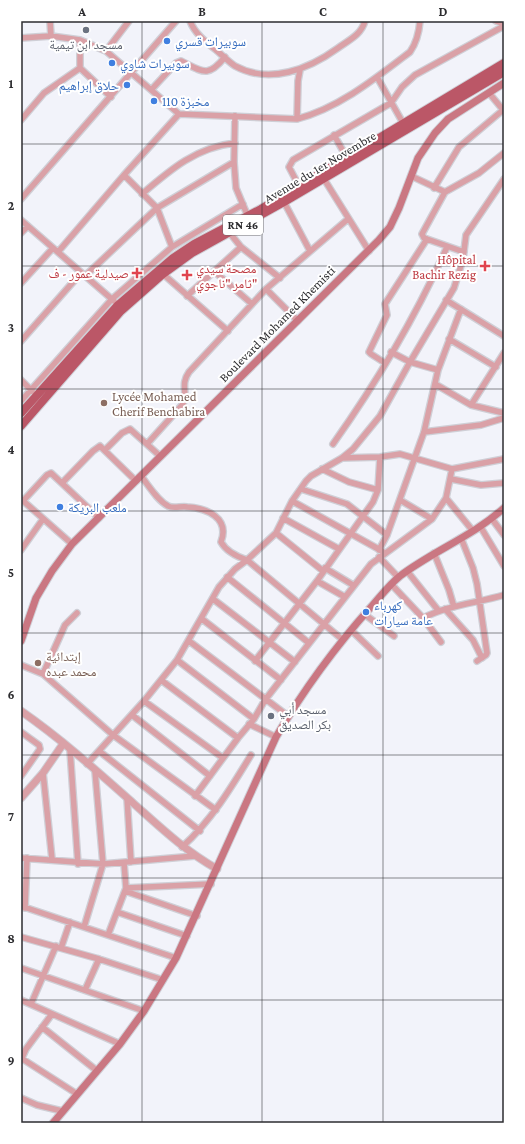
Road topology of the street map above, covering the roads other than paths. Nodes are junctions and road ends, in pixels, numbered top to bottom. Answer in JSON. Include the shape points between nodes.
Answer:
{"nodes":[{"id":1,"x":50,"y":21,"type":"edge"},
{"id":2,"x":129,"y":21,"type":"edge"},
{"id":3,"x":176,"y":21,"type":"edge"},
{"id":4,"x":190,"y":21,"type":"edge"},
{"id":5,"x":366,"y":21,"type":"edge"},
{"id":6,"x":420,"y":21,"type":"edge"},
{"id":7,"x":496,"y":21,"type":"edge"},
{"id":8,"x":504,"y":25,"type":"edge"},
{"id":9,"x":51,"y":36,"type":"junction"},
{"id":10,"x":21,"y":37,"type":"edge"},
{"id":11,"x":80,"y":40,"type":"junction"},
{"id":12,"x":106,"y":50,"type":"junction"},
{"id":13,"x":225,"y":57,"type":"junction"},
{"id":14,"x":504,"y":63,"type":"edge"},
{"id":15,"x":80,"y":68,"type":"junction"},
{"id":16,"x":300,"y":70,"type":"junction"},
{"id":17,"x":133,"y":72,"type":"junction"},
{"id":18,"x":504,"y":72,"type":"edge"},
{"id":19,"x":377,"y":77,"type":"junction"},
{"id":20,"x":504,"y":83,"type":"edge"},
{"id":21,"x":152,"y":90,"type":"junction"},
{"id":22,"x":489,"y":93,"type":"junction"},
{"id":23,"x":111,"y":97,"type":"junction"},
{"id":24,"x":391,"y":103,"type":"junction"},
{"id":25,"x":504,"y":110,"type":"edge"},
{"id":26,"x":179,"y":114,"type":"junction"},
{"id":27,"x":235,"y":116,"type":"junction"},
{"id":28,"x":297,"y":119,"type":"junction"},
{"id":29,"x":21,"y":120,"type":"edge"},
{"id":30,"x":403,"y":123,"type":"junction"},
{"id":31,"x":334,"y":135,"type":"junction"},
{"id":32,"x":235,"y":143,"type":"junction"},
{"id":33,"x":504,"y":153,"type":"edge"},
{"id":34,"x":347,"y":158,"type":"junction"},
{"id":35,"x":234,"y":162,"type":"junction"},
{"id":36,"x":124,"y":174,"type":"junction"},
{"id":37,"x":411,"y":176,"type":"junction"},
{"id":38,"x":324,"y":179,"type":"junction"},
{"id":39,"x":504,"y":179,"type":"edge"},
{"id":40,"x":299,"y":186,"type":"junction"},
{"id":41,"x":434,"y":188,"type":"junction"},
{"id":42,"x":445,"y":192,"type":"junction"},
{"id":43,"x":142,"y":194,"type":"junction"},
{"id":44,"x":21,"y":199,"type":"edge"},
{"id":45,"x":284,"y":202,"type":"junction"},
{"id":46,"x":243,"y":204,"type":"junction"},
{"id":47,"x":157,"y":208,"type":"junction"},
{"id":48,"x":348,"y":218,"type":"junction"},
{"id":49,"x":249,"y":219,"type":"junction"},
{"id":50,"x":21,"y":220,"type":"edge"},
{"id":51,"x":28,"y":226,"type":"junction"},
{"id":52,"x":229,"y":232,"type":"junction"},
{"id":53,"x":21,"y":233,"type":"edge"},
{"id":54,"x":427,"y":239,"type":"junction"},
{"id":55,"x":172,"y":247,"type":"junction"},
{"id":56,"x":241,"y":247,"type":"junction"},
{"id":57,"x":447,"y":247,"type":"junction"},
{"id":58,"x":53,"y":248,"type":"junction"},
{"id":59,"x":368,"y":251,"type":"junction"},
{"id":60,"x":58,"y":252,"type":"junction"},
{"id":61,"x":310,"y":252,"type":"junction"},
{"id":62,"x":464,"y":252,"type":"junction"},
{"id":63,"x":215,"y":272,"type":"junction"},
{"id":64,"x":83,"y":274,"type":"junction"},
{"id":65,"x":163,"y":274,"type":"junction"},
{"id":66,"x":280,"y":278,"type":"junction"},
{"id":67,"x":21,"y":283,"type":"edge"},
{"id":68,"x":266,"y":289,"type":"junction"},
{"id":69,"x":187,"y":296,"type":"junction"},
{"id":70,"x":446,"y":300,"type":"junction"},
{"id":71,"x":115,"y":302,"type":"junction"},
{"id":72,"x":252,"y":304,"type":"junction"},
{"id":73,"x":461,"y":309,"type":"junction"},
{"id":74,"x":298,"y":321,"type":"junction"},
{"id":75,"x":228,"y":331,"type":"junction"},
{"id":76,"x":504,"y":336,"type":"edge"},
{"id":77,"x":449,"y":339,"type":"junction"},
{"id":78,"x":21,"y":341,"type":"edge"},
{"id":79,"x":391,"y":352,"type":"junction"},
{"id":80,"x":504,"y":354,"type":"edge"},
{"id":81,"x":385,"y":362,"type":"junction"},
{"id":82,"x":410,"y":362,"type":"junction"},
{"id":83,"x":496,"y":367,"type":"junction"},
{"id":84,"x":438,"y":370,"type":"junction"},
{"id":85,"x":21,"y":380,"type":"edge"},
{"id":86,"x":435,"y":384,"type":"junction"},
{"id":87,"x":34,"y":392,"type":"junction"},
{"id":88,"x":21,"y":401,"type":"edge"},
{"id":89,"x":43,"y":401,"type":"junction"},
{"id":90,"x":472,"y":405,"type":"junction"},
{"id":91,"x":21,"y":413,"type":"edge"},
{"id":92,"x":504,"y":413,"type":"edge"},
{"id":93,"x":504,"y":418,"type":"edge"},
{"id":94,"x":21,"y":426,"type":"edge"},
{"id":95,"x":424,"y":432,"type":"junction"},
{"id":96,"x":147,"y":444,"type":"junction"},
{"id":97,"x":333,"y":444,"type":"dead end"},
{"id":98,"x":105,"y":450,"type":"junction"},
{"id":99,"x":160,"y":456,"type":"junction"},
{"id":100,"x":380,"y":457,"type":"junction"},
{"id":101,"x":415,"y":457,"type":"junction"},
{"id":102,"x":342,"y":458,"type":"junction"},
{"id":103,"x":504,"y":460,"type":"edge"},
{"id":104,"x":322,"y":469,"type":"junction"},
{"id":105,"x":452,"y":469,"type":"junction"},
{"id":106,"x":138,"y":479,"type":"junction"},
{"id":107,"x":451,"y":479,"type":"junction"},
{"id":108,"x":62,"y":482,"type":"junction"},
{"id":109,"x":504,"y":483,"type":"edge"},
{"id":110,"x":301,"y":489,"type":"junction"},
{"id":111,"x":378,"y":490,"type":"junction"},
{"id":112,"x":446,"y":498,"type":"junction"},
{"id":113,"x":22,"y":500,"type":"edge"},
{"id":114,"x":400,"y":500,"type":"junction"},
{"id":115,"x":292,"y":501,"type":"junction"},
{"id":116,"x":504,"y":508,"type":"edge"},
{"id":117,"x":363,"y":516,"type":"junction"},
{"id":118,"x":99,"y":518,"type":"junction"},
{"id":119,"x":283,"y":518,"type":"junction"},
{"id":120,"x":43,"y":519,"type":"junction"},
{"id":121,"x":432,"y":519,"type":"junction"},
{"id":122,"x":492,"y":519,"type":"junction"},
{"id":123,"x":480,"y":526,"type":"junction"},
{"id":124,"x":473,"y":531,"type":"junction"},
{"id":125,"x":276,"y":533,"type":"junction"},
{"id":126,"x":351,"y":535,"type":"junction"},
{"id":127,"x":387,"y":535,"type":"junction"},
{"id":128,"x":504,"y":535,"type":"edge"},
{"id":129,"x":461,"y":538,"type":"junction"},
{"id":130,"x":72,"y":544,"type":"junction"},
{"id":131,"x":339,"y":549,"type":"junction"},
{"id":132,"x":21,"y":550,"type":"edge"},
{"id":133,"x":379,"y":550,"type":"junction"},
{"id":134,"x":386,"y":553,"type":"junction"},
{"id":135,"x":434,"y":553,"type":"junction"},
{"id":136,"x":379,"y":557,"type":"junction"},
{"id":137,"x":247,"y":560,"type":"junction"},
{"id":138,"x":504,"y":566,"type":"edge"},
{"id":139,"x":324,"y":569,"type":"junction"},
{"id":140,"x":407,"y":571,"type":"junction"},
{"id":141,"x":227,"y":577,"type":"junction"},
{"id":142,"x":398,"y":578,"type":"junction"},
{"id":143,"x":317,"y":580,"type":"junction"},
{"id":144,"x":354,"y":584,"type":"junction"},
{"id":145,"x":391,"y":584,"type":"junction"},
{"id":146,"x":504,"y":595,"type":"edge"},
{"id":147,"x":345,"y":597,"type":"junction"},
{"id":148,"x":213,"y":599,"type":"junction"},
{"id":149,"x":480,"y":602,"type":"junction"},
{"id":150,"x":299,"y":604,"type":"junction"},
{"id":151,"x":454,"y":607,"type":"junction"},
{"id":152,"x":445,"y":609,"type":"junction"},
{"id":153,"x":438,"y":610,"type":"junction"},
{"id":154,"x":77,"y":613,"type":"dead end"},
{"id":155,"x":364,"y":614,"type":"junction"},
{"id":156,"x":423,"y":618,"type":"junction"},
{"id":157,"x":202,"y":619,"type":"junction"},
{"id":158,"x":284,"y":624,"type":"junction"},
{"id":159,"x":324,"y":624,"type":"junction"},
{"id":160,"x":352,"y":630,"type":"junction"},
{"id":161,"x":394,"y":636,"type":"dead end"},
{"id":162,"x":343,"y":640,"type":"junction"},
{"id":163,"x":21,"y":641,"type":"edge"},
{"id":164,"x":189,"y":641,"type":"junction"},
{"id":165,"x":270,"y":642,"type":"junction"},
{"id":166,"x":441,"y":642,"type":"dead end"},
{"id":167,"x":309,"y":643,"type":"junction"},
{"id":168,"x":378,"y":656,"type":"dead end"},
{"id":169,"x":482,"y":658,"type":"junction"},
{"id":170,"x":177,"y":660,"type":"junction"},
{"id":171,"x":255,"y":660,"type":"junction"},
{"id":172,"x":477,"y":661,"type":"dead end"},
{"id":173,"x":295,"y":662,"type":"junction"},
{"id":174,"x":21,"y":666,"type":"edge"},
{"id":175,"x":42,"y":674,"type":"junction"},
{"id":176,"x":161,"y":680,"type":"junction"},
{"id":177,"x":281,"y":680,"type":"junction"},
{"id":178,"x":265,"y":700,"type":"junction"},
{"id":179,"x":144,"y":701,"type":"junction"},
{"id":180,"x":21,"y":712,"type":"edge"},
{"id":181,"x":132,"y":715,"type":"junction"},
{"id":182,"x":288,"y":716,"type":"junction"},
{"id":183,"x":251,"y":722,"type":"junction"},
{"id":184,"x":21,"y":732,"type":"edge"},
{"id":185,"x":113,"y":735,"type":"junction"},
{"id":186,"x":276,"y":737,"type":"junction"},
{"id":187,"x":238,"y":738,"type":"junction"},
{"id":188,"x":63,"y":744,"type":"junction"},
{"id":189,"x":70,"y":750,"type":"junction"},
{"id":190,"x":99,"y":750,"type":"junction"},
{"id":191,"x":251,"y":755,"type":"dead end"},
{"id":192,"x":223,"y":758,"type":"junction"},
{"id":193,"x":87,"y":764,"type":"junction"},
{"id":194,"x":95,"y":771,"type":"junction"},
{"id":195,"x":43,"y":772,"type":"junction"},
{"id":196,"x":21,"y":775,"type":"edge"},
{"id":197,"x":210,"y":776,"type":"junction"},
{"id":198,"x":195,"y":796,"type":"junction"},
{"id":199,"x":21,"y":798,"type":"edge"},
{"id":200,"x":127,"y":798,"type":"junction"},
{"id":201,"x":216,"y":810,"type":"junction"},
{"id":202,"x":200,"y":831,"type":"junction"},
{"id":203,"x":182,"y":847,"type":"junction"},
{"id":204,"x":195,"y":856,"type":"junction"},
{"id":205,"x":24,"y":858,"type":"edge"},
{"id":206,"x":52,"y":859,"type":"junction"},
{"id":207,"x":131,"y":862,"type":"junction"},
{"id":208,"x":124,"y":863,"type":"junction"},
{"id":209,"x":78,"y":864,"type":"junction"},
{"id":210,"x":103,"y":864,"type":"junction"},
{"id":211,"x":217,"y":868,"type":"junction"},
{"id":212,"x":211,"y":884,"type":"junction"},
{"id":213,"x":126,"y":889,"type":"junction"},
{"id":214,"x":23,"y":907,"type":"edge"},
{"id":215,"x":116,"y":912,"type":"junction"},
{"id":216,"x":197,"y":916,"type":"junction"},
{"id":217,"x":70,"y":922,"type":"junction"},
{"id":218,"x":84,"y":927,"type":"junction"},
{"id":219,"x":108,"y":935,"type":"junction"},
{"id":220,"x":187,"y":936,"type":"junction"},
{"id":221,"x":21,"y":938,"type":"edge"},
{"id":222,"x":59,"y":947,"type":"junction"},
{"id":223,"x":176,"y":958,"type":"junction"},
{"id":224,"x":99,"y":959,"type":"junction"},
{"id":225,"x":21,"y":968,"type":"edge"},
{"id":226,"x":44,"y":976,"type":"junction"},
{"id":227,"x":163,"y":980,"type":"junction"},
{"id":228,"x":85,"y":990,"type":"junction"},
{"id":229,"x":21,"y":1000,"type":"edge"},
{"id":230,"x":31,"y":1004,"type":"junction"},
{"id":231,"x":144,"y":1011,"type":"junction"},
{"id":232,"x":52,"y":1014,"type":"junction"},
{"id":233,"x":42,"y":1026,"type":"junction"},
{"id":234,"x":120,"y":1044,"type":"junction"},
{"id":235,"x":21,"y":1059,"type":"edge"},
{"id":236,"x":96,"y":1070,"type":"junction"},
{"id":237,"x":77,"y":1094,"type":"junction"},
{"id":238,"x":21,"y":1098,"type":"edge"},
{"id":239,"x":62,"y":1111,"type":"junction"},
{"id":240,"x":53,"y":1123,"type":"edge"}],
"edges":[{"from":1,"to":9,"type":"street"},
{"from":2,"to":12,"type":"street"},
{"from":3,"to":17,"type":"street"},
{"from":4,"to":13,"type":"street","via":[[201,37]]},
{"from":5,"to":16,"type":"street","via":[[357,36]]},
{"from":6,"to":19,"type":"street","via":[[416,44],[410,52]]},
{"from":7,"to":8,"type":"street"},
{"from":8,"to":24,"type":"street","via":[[416,75],[402,87]]},
{"from":9,"to":10,"type":"street"},
{"from":9,"to":11,"type":"street"},
{"from":11,"to":12,"type":"street"},
{"from":11,"to":15,"type":"street"},
{"from":12,"to":17,"type":"street"},
{"from":13,"to":16,"type":"street","via":[[235,66],[264,74]]},
{"from":13,"to":21,"type":"street","via":[[210,72],[200,72],[181,61],[176,63]]},
{"from":14,"to":30,"type":"main road","name":"Avenue du 1er Novembre","number":"RN 46"},
{"from":15,"to":23,"type":"street"},
{"from":15,"to":29,"type":"street","via":[[44,93]]},
{"from":16,"to":28,"type":"street"},
{"from":17,"to":21,"type":"street"},
{"from":17,"to":23,"type":"street"},
{"from":18,"to":38,"type":"main road","name":"Avenue du 1er Novembre","number":"RN 46"},
{"from":19,"to":24,"type":"street"},
{"from":19,"to":28,"type":"street","via":[[337,103]]},
{"from":20,"to":22,"type":"main road","name":"Boulevard Mohamed Khemisti"},
{"from":21,"to":26,"type":"street"},
{"from":22,"to":25,"type":"street"},
{"from":22,"to":37,"type":"main road","name":"Boulevard Mohamed Khemisti","via":[[442,125],[418,158]]},
{"from":23,"to":44,"type":"street"},
{"from":24,"to":30,"type":"street"},
{"from":24,"to":31,"type":"street"},
{"from":25,"to":41,"type":"street","via":[[459,147]]},
{"from":26,"to":27,"type":"street"},
{"from":26,"to":36,"type":"street"},
{"from":27,"to":28,"type":"street"},
{"from":27,"to":32,"type":"street"},
{"from":30,"to":34,"type":"main road","name":"Avenue du 1er Novembre","number":"RN 46"},
{"from":31,"to":34,"type":"street"},
{"from":31,"to":40,"type":"street","via":[[291,162],[288,167]]},
{"from":32,"to":35,"type":"street"},
{"from":32,"to":43,"type":"street","via":[[201,151]]},
{"from":33,"to":42,"type":"street","via":[[479,173]]},
{"from":34,"to":40,"type":"main road","name":"Avenue du 1er Novembre","number":"RN 46"},
{"from":35,"to":46,"type":"street","via":[[236,188]]},
{"from":35,"to":47,"type":"street"},
{"from":36,"to":43,"type":"street"},
{"from":36,"to":60,"type":"street"},
{"from":37,"to":41,"type":"street"},
{"from":37,"to":59,"type":"main road","name":"Boulevard Mohamed Khemisti","via":[[390,227]]},
{"from":38,"to":45,"type":"main road","name":"Avenue du 1er Novembre","number":"RN 46"},
{"from":38,"to":48,"type":"street"},
{"from":39,"to":62,"type":"street","via":[[466,235]]},
{"from":40,"to":49,"type":"main road","name":"Avenue du 1er Novembre","number":"RN 46"},
{"from":41,"to":42,"type":"street"},
{"from":42,"to":54,"type":"street","via":[[422,234]]},
{"from":43,"to":47,"type":"street"},
{"from":45,"to":49,"type":"main road","name":"Avenue du 1er Novembre","number":"RN 46"},
{"from":45,"to":61,"type":"street"},
{"from":46,"to":49,"type":"street"},
{"from":46,"to":55,"type":"street"},
{"from":47,"to":55,"type":"street"},
{"from":47,"to":64,"type":"street"},
{"from":48,"to":59,"type":"street"},
{"from":48,"to":61,"type":"street"},
{"from":49,"to":52,"type":"main road","name":"Avenue du 1er Novembre","number":"RN 46"},
{"from":49,"to":71,"type":"main road","name":"Avenue du 1er Novembre","number":"RN 46","via":[[194,244]]},
{"from":50,"to":51,"type":"street"},
{"from":51,"to":53,"type":"street"},
{"from":51,"to":58,"type":"street"},
{"from":52,"to":56,"type":"street"},
{"from":52,"to":65,"type":"main road","name":"Avenue du 1er Novembre","number":"RN 46","via":[[192,253]]},
{"from":54,"to":57,"type":"street"},
{"from":54,"to":81,"type":"street","via":[[385,304],[386,319],[369,352]]},
{"from":55,"to":71,"type":"street"},
{"from":56,"to":63,"type":"street"},
{"from":56,"to":66,"type":"street"},
{"from":57,"to":62,"type":"street"},
{"from":57,"to":79,"type":"street","via":[[429,288]]},
{"from":58,"to":60,"type":"street"},
{"from":58,"to":67,"type":"street"},
{"from":59,"to":74,"type":"main road","name":"Boulevard Mohamed Khemisti"},
{"from":60,"to":64,"type":"street"},
{"from":61,"to":66,"type":"street"},
{"from":62,"to":70,"type":"street","via":[[454,288]]},
{"from":63,"to":69,"type":"street"},
{"from":63,"to":72,"type":"street"},
{"from":64,"to":71,"type":"street"},
{"from":64,"to":78,"type":"street"},
{"from":65,"to":69,"type":"street"},
{"from":65,"to":89,"type":"main road","name":"Avenue du 1er Novembre","number":"RN 46","via":[[122,311]]},
{"from":66,"to":68,"type":"street"},
{"from":68,"to":72,"type":"street"},
{"from":68,"to":74,"type":"street"},
{"from":69,"to":75,"type":"street"},
{"from":70,"to":73,"type":"street"},
{"from":70,"to":82,"type":"street"},
{"from":71,"to":87,"type":"main road","name":"Avenue du 1er Novembre","number":"RN 46"},
{"from":72,"to":75,"type":"street"},
{"from":73,"to":76,"type":"street"},
{"from":73,"to":77,"type":"street"},
{"from":74,"to":99,"type":"main road","name":"Boulevard Mohamed Khemisti"},
{"from":75,"to":96,"type":"street","via":[[190,372],[184,382],[183,404]]},
{"from":77,"to":83,"type":"street"},
{"from":77,"to":84,"type":"street"},
{"from":79,"to":81,"type":"street"},
{"from":79,"to":82,"type":"street"},
{"from":80,"to":83,"type":"street"},
{"from":81,"to":97,"type":"street","via":[[367,395]]},
{"from":82,"to":84,"type":"street"},
{"from":82,"to":102,"type":"street","via":[[380,416],[353,449]]},
{"from":83,"to":90,"type":"street"},
{"from":84,"to":86,"type":"street"},
{"from":85,"to":87,"type":"street"},
{"from":86,"to":90,"type":"street"},
{"from":86,"to":95,"type":"street"},
{"from":87,"to":88,"type":"street"},
{"from":87,"to":89,"type":"street"},
{"from":87,"to":91,"type":"main road","name":"Avenue du 1er Novembre","number":"RN 46"},
{"from":89,"to":94,"type":"main road","name":"Avenue du 1er Novembre","number":"RN 46"},
{"from":90,"to":92,"type":"street"},
{"from":93,"to":95,"type":"street","via":[[481,425]]},
{"from":95,"to":101,"type":"street"},
{"from":96,"to":98,"type":"street","via":[[130,429]]},
{"from":96,"to":99,"type":"street"},
{"from":98,"to":106,"type":"street"},
{"from":98,"to":108,"type":"street","via":[[97,447]]},
{"from":99,"to":106,"type":"main road","name":"Boulevard Mohamed Khemisti"},
{"from":100,"to":101,"type":"street","via":[[400,454]]},
{"from":100,"to":102,"type":"street"},
{"from":100,"to":111,"type":"street"},
{"from":101,"to":105,"type":"street"},
{"from":101,"to":114,"type":"street"},
{"from":102,"to":104,"type":"street"},
{"from":103,"to":105,"type":"street"},
{"from":104,"to":110,"type":"street","via":[[311,476]]},
{"from":104,"to":111,"type":"street","via":[[349,482]]},
{"from":105,"to":107,"type":"street"},
{"from":106,"to":118,"type":"main road","name":"Boulevard Mohamed Khemisti"},
{"from":106,"to":137,"type":"street","via":[[170,507],[198,508],[216,517],[224,533],[221,542],[223,545]]},
{"from":107,"to":109,"type":"street","via":[[481,486]]},
{"from":107,"to":112,"type":"street"},
{"from":108,"to":113,"type":"street","via":[[50,473]]},
{"from":108,"to":118,"type":"street"},
{"from":110,"to":115,"type":"street"},
{"from":110,"to":117,"type":"street","via":[[347,504]]},
{"from":111,"to":117,"type":"street"},
{"from":112,"to":121,"type":"street"},
{"from":112,"to":124,"type":"street"},
{"from":113,"to":120,"type":"street"},
{"from":114,"to":121,"type":"street"},
{"from":114,"to":127,"type":"street"},
{"from":115,"to":119,"type":"street"},
{"from":115,"to":126,"type":"street"},
{"from":116,"to":122,"type":"main road"},
{"from":117,"to":126,"type":"street"},
{"from":117,"to":127,"type":"street"},
{"from":118,"to":130,"type":"main road","name":"Boulevard Mohamed Khemisti"},
{"from":119,"to":125,"type":"street"},
{"from":119,"to":131,"type":"street"},
{"from":120,"to":130,"type":"street"},
{"from":120,"to":132,"type":"street"},
{"from":121,"to":134,"type":"street"},
{"from":122,"to":123,"type":"main road"},
{"from":122,"to":128,"type":"street"},
{"from":123,"to":124,"type":"main road"},
{"from":123,"to":138,"type":"street"},
{"from":124,"to":129,"type":"main road"},
{"from":125,"to":137,"type":"street"},
{"from":125,"to":139,"type":"street"},
{"from":126,"to":131,"type":"street"},
{"from":126,"to":133,"type":"street"},
{"from":127,"to":133,"type":"street"},
{"from":129,"to":135,"type":"main road"},
{"from":129,"to":149,"type":"street","via":[[473,568]]},
{"from":130,"to":163,"type":"main road","name":"Boulevard Mohamed Khemisti","via":[[36,598]]},
{"from":131,"to":139,"type":"street"},
{"from":133,"to":134,"type":"street"},
{"from":134,"to":136,"type":"street"},
{"from":135,"to":140,"type":"main road"},
{"from":135,"to":151,"type":"street"},
{"from":136,"to":142,"type":"street"},
{"from":136,"to":144,"type":"street"},
{"from":137,"to":141,"type":"street"},
{"from":137,"to":150,"type":"street"},
{"from":139,"to":143,"type":"street"},
{"from":139,"to":144,"type":"street"},
{"from":140,"to":142,"type":"main road"},
{"from":140,"to":153,"type":"street"},
{"from":141,"to":148,"type":"street"},
{"from":141,"to":158,"type":"street"},
{"from":142,"to":145,"type":"main road"},
{"from":143,"to":147,"type":"street"},
{"from":143,"to":150,"type":"street"},
{"from":144,"to":147,"type":"street"},
{"from":145,"to":155,"type":"main road"},
{"from":145,"to":156,"type":"street"},
{"from":146,"to":149,"type":"street"},
{"from":147,"to":159,"type":"street"},
{"from":148,"to":157,"type":"street"},
{"from":148,"to":165,"type":"street"},
{"from":149,"to":151,"type":"street"},
{"from":149,"to":169,"type":"street","via":[[487,652]]},
{"from":150,"to":158,"type":"street"},
{"from":150,"to":159,"type":"street"},
{"from":151,"to":152,"type":"street"},
{"from":152,"to":153,"type":"street"},
{"from":152,"to":169,"type":"street","via":[[473,640]]},
{"from":153,"to":156,"type":"street"},
{"from":154,"to":175,"type":"street","via":[[64,625]]},
{"from":155,"to":160,"type":"main road"},
{"from":155,"to":161,"type":"street"},
{"from":156,"to":166,"type":"street"},
{"from":157,"to":164,"type":"street"},
{"from":157,"to":171,"type":"street"},
{"from":158,"to":165,"type":"street"},
{"from":158,"to":167,"type":"street"},
{"from":159,"to":162,"type":"street"},
{"from":159,"to":167,"type":"street"},
{"from":160,"to":162,"type":"main road"},
{"from":160,"to":168,"type":"street"},
{"from":162,"to":182,"type":"main road"},
{"from":164,"to":170,"type":"street"},
{"from":164,"to":178,"type":"street"},
{"from":165,"to":171,"type":"street"},
{"from":165,"to":173,"type":"street"},
{"from":167,"to":173,"type":"street"},
{"from":169,"to":172,"type":"street"},
{"from":170,"to":176,"type":"street"},
{"from":170,"to":183,"type":"street"},
{"from":171,"to":177,"type":"street"},
{"from":173,"to":177,"type":"street"},
{"from":174,"to":175,"type":"street"},
{"from":175,"to":185,"type":"street"},
{"from":176,"to":179,"type":"street"},
{"from":176,"to":187,"type":"street"},
{"from":177,"to":178,"type":"street"},
{"from":178,"to":182,"type":"street"},
{"from":178,"to":183,"type":"street"},
{"from":179,"to":181,"type":"street"},
{"from":179,"to":192,"type":"street"},
{"from":180,"to":188,"type":"street"},
{"from":181,"to":185,"type":"street"},
{"from":181,"to":197,"type":"street"},
{"from":182,"to":186,"type":"main road"},
{"from":183,"to":186,"type":"street"},
{"from":183,"to":187,"type":"street"},
{"from":184,"to":196,"type":"street","via":[[40,748]]},
{"from":185,"to":190,"type":"street"},
{"from":185,"to":198,"type":"street"},
{"from":186,"to":211,"type":"main road"},
{"from":187,"to":192,"type":"street"},
{"from":188,"to":189,"type":"street"},
{"from":188,"to":195,"type":"street"},
{"from":189,"to":193,"type":"street"},
{"from":189,"to":209,"type":"street"},
{"from":190,"to":193,"type":"street"},
{"from":190,"to":202,"type":"street"},
{"from":191,"to":201,"type":"street"},
{"from":192,"to":197,"type":"street"},
{"from":193,"to":194,"type":"street"},
{"from":194,"to":200,"type":"street"},
{"from":194,"to":210,"type":"street"},
{"from":195,"to":199,"type":"street"},
{"from":195,"to":206,"type":"street"},
{"from":197,"to":198,"type":"street"},
{"from":198,"to":201,"type":"street"},
{"from":200,"to":203,"type":"street"},
{"from":200,"to":207,"type":"street"},
{"from":201,"to":202,"type":"street"},
{"from":202,"to":203,"type":"street"},
{"from":203,"to":204,"type":"street"},
{"from":204,"to":207,"type":"street"},
{"from":204,"to":211,"type":"street"},
{"from":205,"to":206,"type":"street"},
{"from":205,"to":214,"type":"street"},
{"from":206,"to":209,"type":"street"},
{"from":207,"to":208,"type":"street"},
{"from":208,"to":210,"type":"street"},
{"from":208,"to":213,"type":"street"},
{"from":209,"to":210,"type":"street"},
{"from":210,"to":218,"type":"street"},
{"from":211,"to":212,"type":"main road"},
{"from":212,"to":213,"type":"street"},
{"from":212,"to":216,"type":"main road"},
{"from":213,"to":215,"type":"street"},
{"from":213,"to":216,"type":"street"},
{"from":214,"to":217,"type":"street"},
{"from":215,"to":219,"type":"street"},
{"from":215,"to":220,"type":"street"},
{"from":216,"to":220,"type":"main road"},
{"from":217,"to":218,"type":"street"},
{"from":217,"to":222,"type":"street"},
{"from":218,"to":219,"type":"street"},
{"from":219,"to":223,"type":"street"},
{"from":220,"to":223,"type":"main road"},
{"from":221,"to":222,"type":"street"},
{"from":222,"to":224,"type":"street"},
{"from":222,"to":226,"type":"street"},
{"from":223,"to":227,"type":"main road"},
{"from":224,"to":227,"type":"street"},
{"from":224,"to":228,"type":"street"},
{"from":225,"to":226,"type":"street"},
{"from":226,"to":228,"type":"street"},
{"from":226,"to":230,"type":"street"},
{"from":227,"to":231,"type":"main road"},
{"from":228,"to":231,"type":"street"},
{"from":229,"to":230,"type":"street"},
{"from":230,"to":232,"type":"street"},
{"from":231,"to":234,"type":"main road"},
{"from":232,"to":233,"type":"street"},
{"from":232,"to":234,"type":"street"},
{"from":233,"to":235,"type":"street"},
{"from":233,"to":236,"type":"street"},
{"from":234,"to":236,"type":"main road"},
{"from":235,"to":237,"type":"street"},
{"from":236,"to":237,"type":"main road"},
{"from":237,"to":239,"type":"main road"},
{"from":238,"to":239,"type":"street"},
{"from":239,"to":240,"type":"main road"}]}
